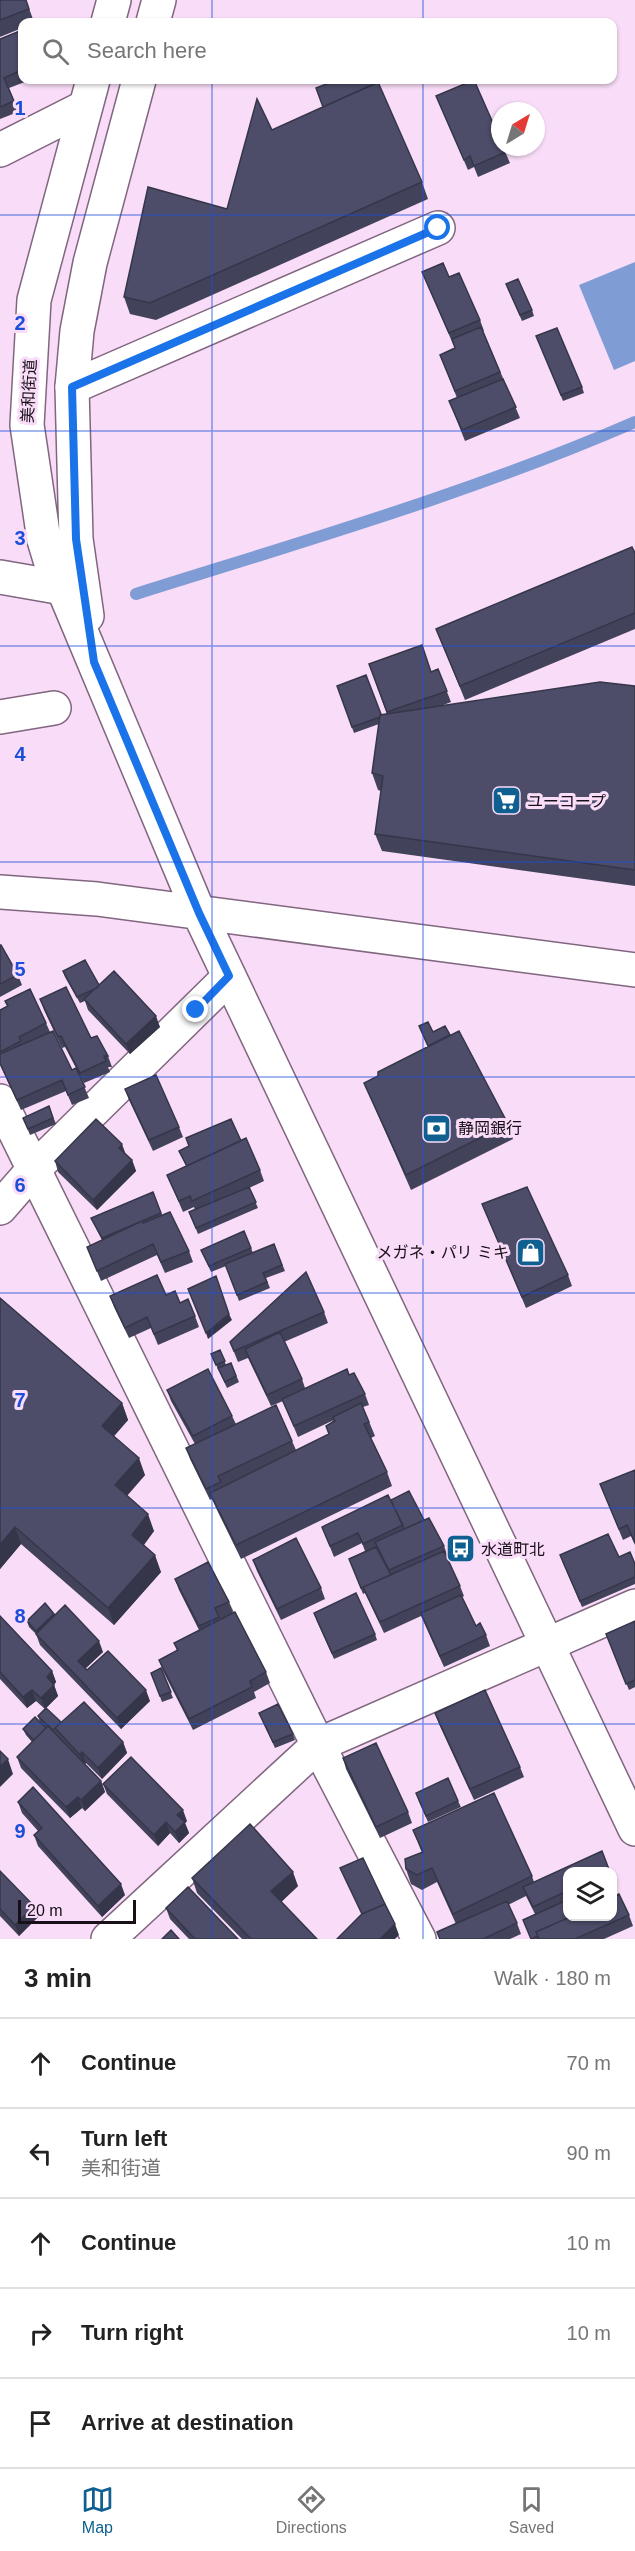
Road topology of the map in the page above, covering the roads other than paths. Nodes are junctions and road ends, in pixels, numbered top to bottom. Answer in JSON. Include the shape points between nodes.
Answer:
{"nodes":[{"id":1,"x":114,"y":0,"type":"edge"},
{"id":2,"x":159,"y":0,"type":"edge"},
{"id":3,"x":109,"y":18,"type":"edge"},
{"id":4,"x":154,"y":18,"type":"edge"},
{"id":5,"x":138,"y":84,"type":"edge"},
{"id":6,"x":89,"y":93,"type":"edge"},
{"id":7,"x":0,"y":150,"type":"edge"},
{"id":8,"x":438,"y":228,"type":"dead end"},
{"id":9,"x":72,"y":387,"type":"junction"},
{"id":10,"x":0,"y":577,"type":"edge"},
{"id":11,"x":63,"y":588,"type":"junction"},
{"id":12,"x":94,"y":662,"type":"junction"},
{"id":13,"x":54,"y":708,"type":"dead end"},
{"id":14,"x":0,"y":717,"type":"edge"},
{"id":15,"x":0,"y":892,"type":"edge"},
{"id":16,"x":199,"y":913,"type":"junction"},
{"id":17,"x":635,"y":970,"type":"edge"},
{"id":18,"x":229,"y":976,"type":"junction"},
{"id":19,"x":0,"y":1101,"type":"edge"},
{"id":20,"x":33,"y":1170,"type":"junction"},
{"id":21,"x":0,"y":1208,"type":"edge"},
{"id":22,"x":635,"y":1605,"type":"edge"},
{"id":23,"x":547,"y":1645,"type":"junction"},
{"id":24,"x":318,"y":1744,"type":"junction"},
{"id":25,"x":635,"y":1829,"type":"edge"},
{"id":26,"x":108,"y":1939,"type":"edge"},
{"id":27,"x":419,"y":1939,"type":"edge"}],
"edges":[{"from":1,"to":3,"type":"street"},
{"from":2,"to":4,"type":"street"},
{"from":5,"to":9,"type":"street","name":"美和街道","via":[[90,263],[77,331]]},
{"from":6,"to":7,"type":"street"},
{"from":6,"to":11,"type":"street","name":"美和街道","via":[[34,300],[27,425],[44,540]]},
{"from":8,"to":9,"type":"street"},
{"from":9,"to":12,"type":"street","name":"美和街道","via":[[76,539]]},
{"from":10,"to":11,"type":"street"},
{"from":11,"to":12,"type":"street","name":"美和街道"},
{"from":12,"to":16,"type":"street","name":"美和街道"},
{"from":13,"to":14,"type":"street"},
{"from":15,"to":16,"type":"street","via":[[97,899]]},
{"from":16,"to":17,"type":"street"},
{"from":16,"to":18,"type":"street","name":"美和街道"},
{"from":18,"to":20,"type":"street"},
{"from":18,"to":23,"type":"street","name":"美和街道"},
{"from":19,"to":20,"type":"street"},
{"from":20,"to":21,"type":"street"},
{"from":20,"to":24,"type":"street"},
{"from":22,"to":23,"type":"street"},
{"from":23,"to":24,"type":"street"},
{"from":23,"to":25,"type":"street","name":"美和街道"},
{"from":24,"to":26,"type":"street"},
{"from":24,"to":27,"type":"street"}]}
